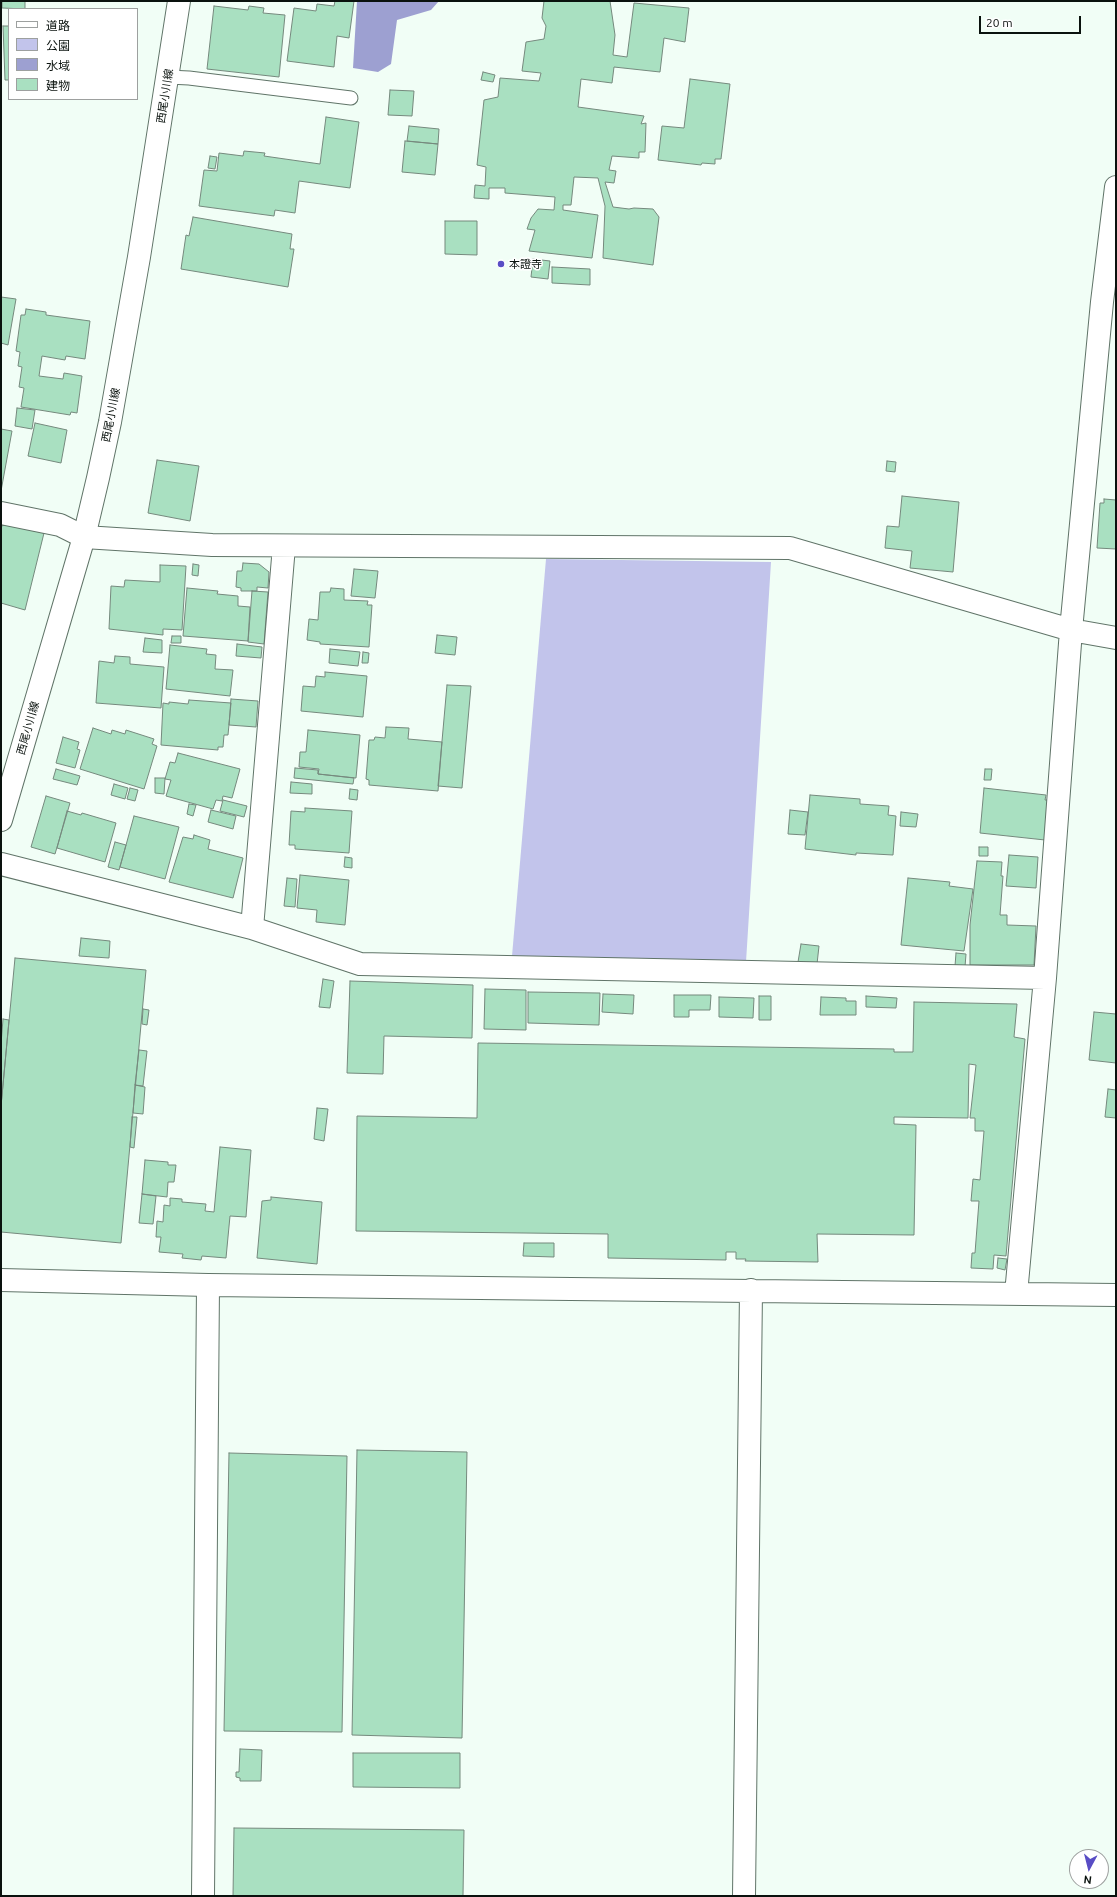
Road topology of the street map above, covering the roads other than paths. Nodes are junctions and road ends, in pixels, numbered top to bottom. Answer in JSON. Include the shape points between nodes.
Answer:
{"nodes":[{"id":1,"x":179,"y":1,"type":"edge"},
{"id":2,"x":168,"y":77,"type":"junction"},
{"id":3,"x":351,"y":98,"type":"dead end"},
{"id":4,"x":1116,"y":187,"type":"edge"},
{"id":5,"x":1,"y":513,"type":"edge"},
{"id":6,"x":84,"y":537,"type":"junction"},
{"id":7,"x":284,"y":546,"type":"junction"},
{"id":8,"x":1071,"y":630,"type":"junction"},
{"id":9,"x":1116,"y":638,"type":"edge"},
{"id":10,"x":1,"y":820,"type":"edge"},
{"id":11,"x":1,"y":864,"type":"edge"},
{"id":12,"x":252,"y":928,"type":"junction"},
{"id":13,"x":1045,"y":978,"type":"junction"},
{"id":14,"x":1,"y":1280,"type":"edge"},
{"id":15,"x":208,"y":1285,"type":"junction"},
{"id":16,"x":751,"y":1290,"type":"junction"},
{"id":17,"x":1016,"y":1294,"type":"junction"},
{"id":18,"x":1116,"y":1296,"type":"edge"},
{"id":19,"x":203,"y":1896,"type":"edge"},
{"id":20,"x":744,"y":1896,"type":"edge"}],
"edges":[{"from":1,"to":2,"type":"street","name":"西尾小川線"},
{"from":2,"to":3,"type":"lane"},
{"from":2,"to":6,"type":"street","name":"西尾小川線","via":[[110,422]]},
{"from":4,"to":8,"type":"street","via":[[1102,302]]},
{"from":5,"to":6,"type":"street","via":[[60,525]]},
{"from":6,"to":7,"type":"street","via":[[212,545]]},
{"from":6,"to":10,"type":"street","name":"西尾小川線"},
{"from":7,"to":8,"type":"street","via":[[790,548]]},
{"from":7,"to":12,"type":"street"},
{"from":8,"to":9,"type":"street"},
{"from":8,"to":13,"type":"street"},
{"from":11,"to":12,"type":"street"},
{"from":12,"to":13,"type":"street","via":[[360,964]]},
{"from":13,"to":17,"type":"street"},
{"from":14,"to":15,"type":"street"},
{"from":15,"to":16,"type":"street"},
{"from":15,"to":19,"type":"street"},
{"from":16,"to":17,"type":"street"},
{"from":16,"to":20,"type":"street"},
{"from":17,"to":18,"type":"street"}]}
